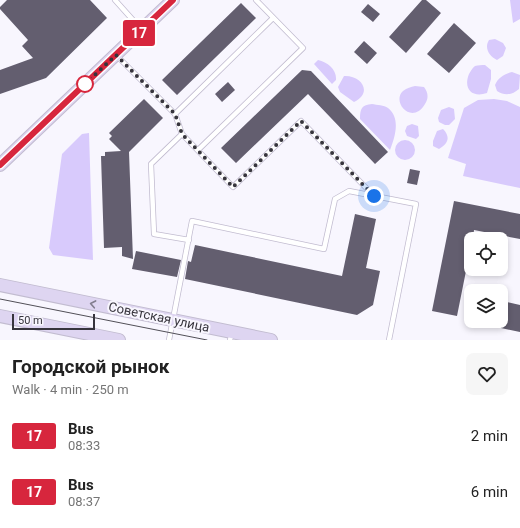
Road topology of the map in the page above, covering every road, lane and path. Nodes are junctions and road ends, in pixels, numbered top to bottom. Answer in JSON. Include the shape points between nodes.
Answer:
{"nodes":[{"id":1,"x":115,"y":0,"type":"edge"},
{"id":2,"x":173,"y":0,"type":"edge"},
{"id":3,"x":256,"y":0,"type":"edge"},
{"id":4,"x":273,"y":18,"type":"junction"},
{"id":5,"x":142,"y":30,"type":"junction"},
{"id":6,"x":116,"y":55,"type":"junction"},
{"id":7,"x":175,"y":114,"type":"junction"},
{"id":8,"x":182,"y":134,"type":"junction"},
{"id":9,"x":198,"y":150,"type":"junction"},
{"id":10,"x":3,"y":163,"type":"edge"},
{"id":11,"x":0,"y":171,"type":"edge"},
{"id":12,"x":374,"y":196,"type":"junction"},
{"id":13,"x":188,"y":240,"type":"junction"},
{"id":14,"x":0,"y":285,"type":"edge"},
{"id":15,"x":0,"y":316,"type":"edge"},
{"id":16,"x":173,"y":320,"type":"junction"},
{"id":17,"x":231,"y":336,"type":"edge"},
{"id":18,"x":119,"y":340,"type":"edge"},
{"id":19,"x":169,"y":340,"type":"edge"},
{"id":20,"x":271,"y":340,"type":"edge"},
{"id":21,"x":389,"y":340,"type":"edge"}],
"edges":[{"from":1,"to":5,"type":"lane"},
{"from":2,"to":5,"type":"main road"},
{"from":3,"to":4,"type":"lane"},
{"from":4,"to":7,"type":"lane"},
{"from":4,"to":9,"type":"lane","via":[[303,48]]},
{"from":5,"to":6,"type":"main road"},
{"from":6,"to":7,"type":"lane"},
{"from":6,"to":10,"type":"main road"},
{"from":7,"to":8,"type":"lane"},
{"from":8,"to":9,"type":"lane"},
{"from":8,"to":13,"type":"lane","via":[[151,164],[154,234]]},
{"from":9,"to":12,"type":"lane","via":[[233,187],[301,121]]},
{"from":10,"to":11,"type":"main road"},
{"from":12,"to":13,"type":"lane","via":[[349,190],[335,199],[324,249],[192,221]]},
{"from":12,"to":21,"type":"lane","via":[[416,204]]},
{"from":13,"to":16,"type":"lane"},
{"from":16,"to":14,"type":"main road","name":"Советская улица","one_way":true},
{"from":15,"to":18,"type":"main road"},
{"from":16,"to":17,"type":"main road","name":"Советская улица"},
{"from":16,"to":19,"type":"lane"},
{"from":17,"to":20,"type":"main road","name":"Советская улица"}]}
